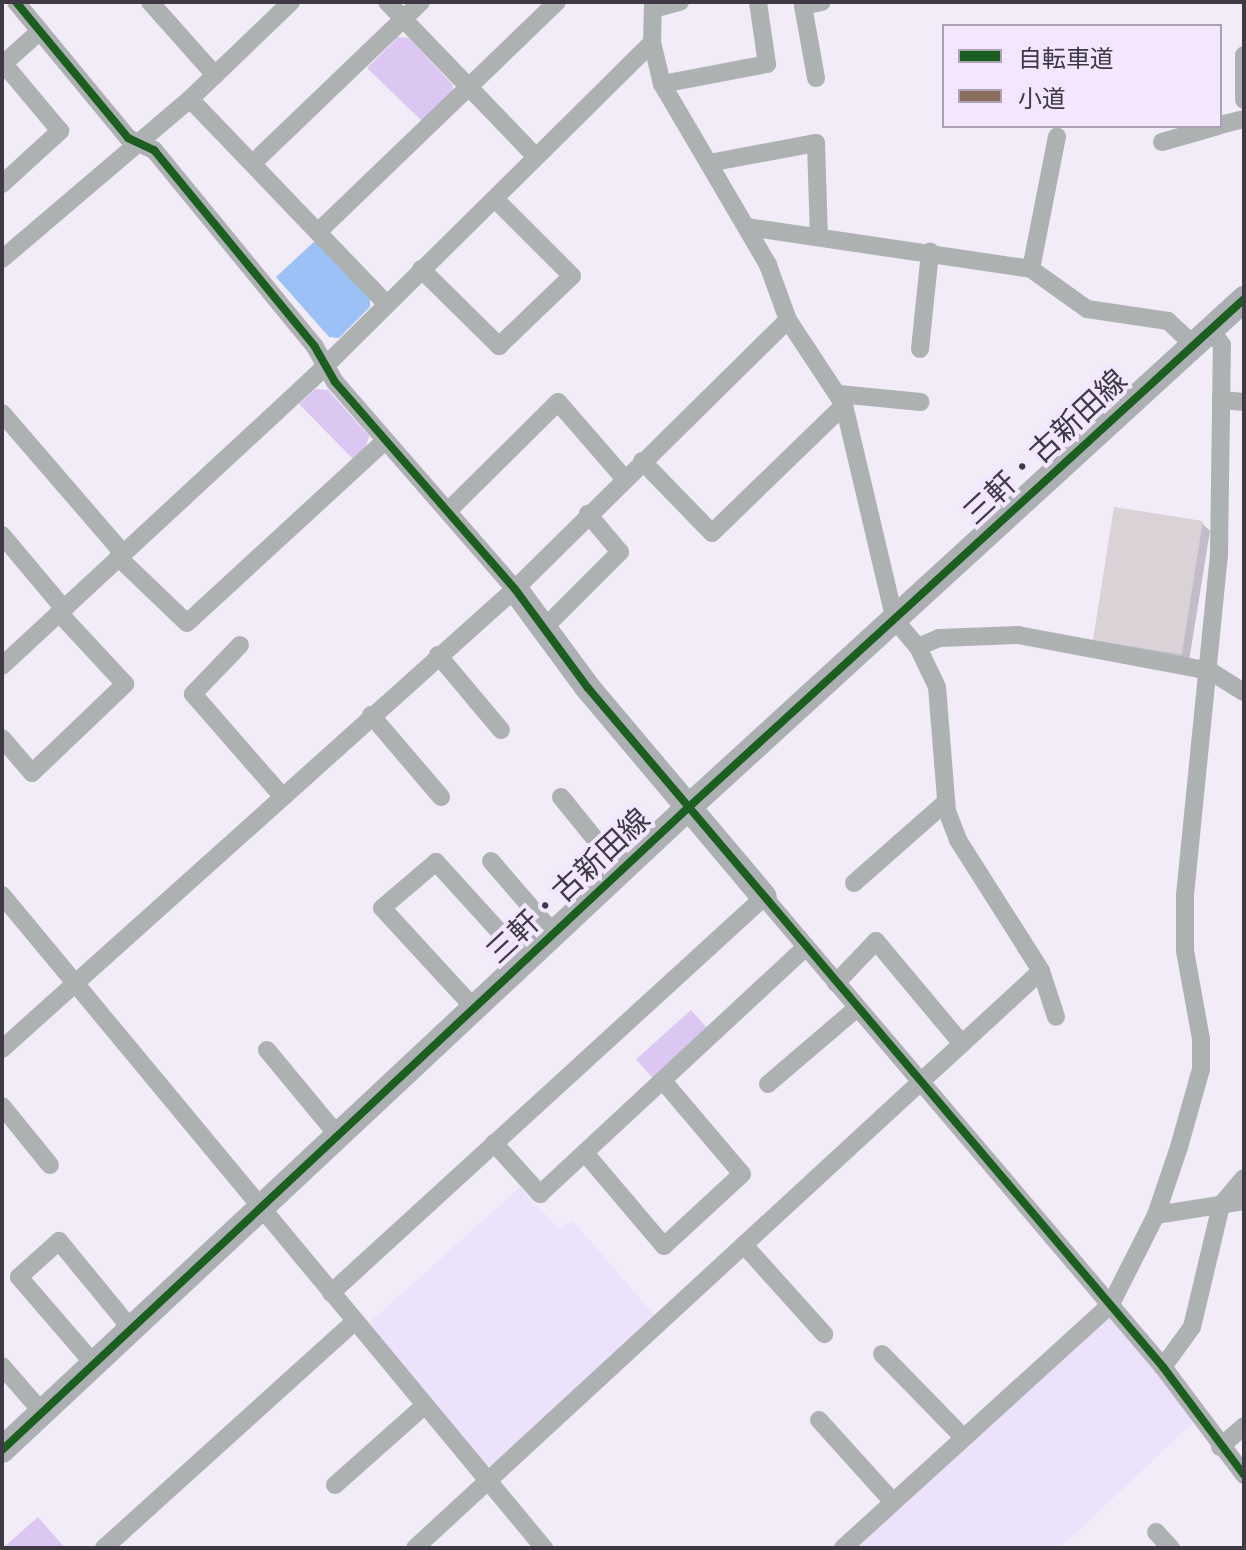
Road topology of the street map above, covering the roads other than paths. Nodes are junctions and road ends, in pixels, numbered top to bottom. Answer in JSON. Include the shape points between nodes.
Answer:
{"nodes":[{"id":1,"x":16,"y":2,"type":"edge"},
{"id":2,"x":150,"y":2,"type":"edge"},
{"id":3,"x":291,"y":2,"type":"edge"},
{"id":4,"x":387,"y":2,"type":"edge"},
{"id":5,"x":421,"y":2,"type":"edge"},
{"id":6,"x":557,"y":2,"type":"edge"},
{"id":7,"x":680,"y":2,"type":"edge"},
{"id":8,"x":758,"y":2,"type":"edge"},
{"id":9,"x":822,"y":2,"type":"edge"},
{"id":10,"x":653,"y":5,"type":"edge"},
{"id":11,"x":404,"y":19,"type":"junction"},
{"id":12,"x":40,"y":31,"type":"junction"},
{"id":13,"x":652,"y":42,"type":"junction"},
{"id":14,"x":1244,"y":55,"type":"edge"},
{"id":15,"x":3,"y":64,"type":"edge"},
{"id":16,"x":215,"y":75,"type":"junction"},
{"id":17,"x":816,"y":78,"type":"dead end"},
{"id":18,"x":662,"y":84,"type":"junction"},
{"id":19,"x":469,"y":88,"type":"junction"},
{"id":20,"x":190,"y":99,"type":"junction"},
{"id":21,"x":1244,"y":100,"type":"edge"},
{"id":22,"x":1244,"y":119,"type":"edge"},
{"id":23,"x":1222,"y":125,"type":"edge"},
{"id":24,"x":1212,"y":128,"type":"edge"},
{"id":25,"x":1057,"y":137,"type":"dead end"},
{"id":26,"x":1162,"y":142,"type":"dead end"},
{"id":27,"x":136,"y":143,"type":"junction"},
{"id":28,"x":535,"y":156,"type":"junction"},
{"id":29,"x":253,"y":163,"type":"junction"},
{"id":30,"x":709,"y":163,"type":"junction"},
{"id":31,"x":2,"y":184,"type":"edge"},
{"id":32,"x":495,"y":199,"type":"junction"},
{"id":33,"x":747,"y":227,"type":"junction"},
{"id":34,"x":320,"y":230,"type":"junction"},
{"id":35,"x":819,"y":237,"type":"junction"},
{"id":36,"x":930,"y":252,"type":"junction"},
{"id":37,"x":2,"y":259,"type":"edge"},
{"id":38,"x":421,"y":269,"type":"junction"},
{"id":39,"x":1031,"y":269,"type":"junction"},
{"id":40,"x":1244,"y":299,"type":"edge"},
{"id":41,"x":385,"y":302,"type":"junction"},
{"id":42,"x":788,"y":320,"type":"junction"},
{"id":43,"x":1202,"y":338,"type":"junction"},
{"id":44,"x":920,"y":349,"type":"dead end"},
{"id":45,"x":325,"y":364,"type":"junction"},
{"id":46,"x":842,"y":400,"type":"junction"},
{"id":47,"x":1221,"y":400,"type":"junction"},
{"id":48,"x":921,"y":402,"type":"dead end"},
{"id":49,"x":1244,"y":402,"type":"edge"},
{"id":50,"x":2,"y":413,"type":"edge"},
{"id":51,"x":385,"y":441,"type":"junction"},
{"id":52,"x":642,"y":461,"type":"junction"},
{"id":53,"x":624,"y":478,"type":"junction"},
{"id":54,"x":448,"y":511,"type":"junction"},
{"id":55,"x":588,"y":514,"type":"junction"},
{"id":56,"x":2,"y":535,"type":"edge"},
{"id":57,"x":121,"y":555,"type":"junction"},
{"id":58,"x":515,"y":589,"type":"junction"},
{"id":59,"x":61,"y":611,"type":"junction"},
{"id":60,"x":895,"y":620,"type":"junction"},
{"id":61,"x":543,"y":629,"type":"junction"},
{"id":62,"x":240,"y":645,"type":"dead end"},
{"id":63,"x":918,"y":647,"type":"junction"},
{"id":64,"x":438,"y":655,"type":"junction"},
{"id":65,"x":4,"y":660,"type":"edge"},
{"id":66,"x":1210,"y":671,"type":"junction"},
{"id":67,"x":1244,"y":692,"type":"edge"},
{"id":68,"x":371,"y":715,"type":"junction"},
{"id":69,"x":501,"y":730,"type":"dead end"},
{"id":70,"x":2,"y":738,"type":"edge"},
{"id":71,"x":282,"y":796,"type":"junction"},
{"id":72,"x":441,"y":797,"type":"dead end"},
{"id":73,"x":561,"y":797,"type":"dead end"},
{"id":74,"x":946,"y":802,"type":"junction"},
{"id":75,"x":690,"y":806,"type":"junction"},
{"id":76,"x":491,"y":861,"type":"dead end"},
{"id":77,"x":621,"y":871,"type":"junction"},
{"id":78,"x":854,"y":883,"type":"dead end"},
{"id":79,"x":764,"y":897,"type":"junction"},
{"id":80,"x":6,"y":908,"type":"edge"},
{"id":81,"x":554,"y":934,"type":"junction"},
{"id":82,"x":805,"y":948,"type":"junction"},
{"id":83,"x":526,"y":961,"type":"junction"},
{"id":84,"x":1041,"y":971,"type":"junction"},
{"id":85,"x":836,"y":983,"type":"junction"},
{"id":86,"x":73,"y":984,"type":"junction"},
{"id":87,"x":857,"y":1008,"type":"junction"},
{"id":88,"x":475,"y":1009,"type":"junction"},
{"id":89,"x":1056,"y":1017,"type":"dead end"},
{"id":90,"x":962,"y":1044,"type":"junction"},
{"id":91,"x":2,"y":1049,"type":"edge"},
{"id":92,"x":267,"y":1050,"type":"dead end"},
{"id":93,"x":663,"y":1081,"type":"junction"},
{"id":94,"x":924,"y":1083,"type":"junction"},
{"id":95,"x":768,"y":1084,"type":"dead end"},
{"id":96,"x":2,"y":1106,"type":"edge"},
{"id":97,"x":339,"y":1137,"type":"junction"},
{"id":98,"x":494,"y":1143,"type":"junction"},
{"id":99,"x":585,"y":1153,"type":"junction"},
{"id":100,"x":50,"y":1165,"type":"dead end"},
{"id":101,"x":1244,"y":1178,"type":"edge"},
{"id":102,"x":1244,"y":1201,"type":"edge"},
{"id":103,"x":1221,"y":1205,"type":"junction"},
{"id":104,"x":261,"y":1209,"type":"junction"},
{"id":105,"x":1156,"y":1215,"type":"junction"},
{"id":106,"x":744,"y":1245,"type":"junction"},
{"id":107,"x":331,"y":1293,"type":"junction"},
{"id":108,"x":1111,"y":1304,"type":"junction"},
{"id":109,"x":355,"y":1321,"type":"junction"},
{"id":110,"x":132,"y":1330,"type":"junction"},
{"id":111,"x":824,"y":1334,"type":"dead end"},
{"id":112,"x":882,"y":1354,"type":"dead end"},
{"id":113,"x":94,"y":1364,"type":"junction"},
{"id":114,"x":2,"y":1366,"type":"edge"},
{"id":115,"x":1163,"y":1367,"type":"junction"},
{"id":116,"x":425,"y":1405,"type":"junction"},
{"id":117,"x":42,"y":1412,"type":"junction"},
{"id":118,"x":819,"y":1420,"type":"dead end"},
{"id":119,"x":1244,"y":1426,"type":"edge"},
{"id":120,"x":964,"y":1438,"type":"junction"},
{"id":121,"x":1220,"y":1447,"type":"junction"},
{"id":122,"x":2,"y":1450,"type":"edge"},
{"id":123,"x":1244,"y":1475,"type":"edge"},
{"id":124,"x":489,"y":1481,"type":"junction"},
{"id":125,"x":335,"y":1485,"type":"dead end"},
{"id":126,"x":893,"y":1502,"type":"junction"},
{"id":127,"x":1156,"y":1532,"type":"dead end"},
{"id":128,"x":104,"y":1548,"type":"edge"},
{"id":129,"x":415,"y":1548,"type":"edge"},
{"id":130,"x":544,"y":1548,"type":"edge"},
{"id":131,"x":843,"y":1548,"type":"edge"},
{"id":132,"x":1171,"y":1548,"type":"edge"}],
"edges":[{"from":1,"to":12,"type":"street"},
{"from":2,"to":16,"type":"street"},
{"from":3,"to":16,"type":"street"},
{"from":4,"to":11,"type":"street"},
{"from":5,"to":11,"type":"street"},
{"from":6,"to":19,"type":"street"},
{"from":7,"to":10,"type":"street"},
{"from":8,"to":18,"type":"street","via":[[767,64]]},
{"from":9,"to":17,"type":"street","via":[[803,6]]},
{"from":10,"to":13,"type":"street"},
{"from":11,"to":19,"type":"street"},
{"from":11,"to":29,"type":"street"},
{"from":12,"to":15,"type":"street"},
{"from":12,"to":27,"type":"street"},
{"from":13,"to":18,"type":"street"},
{"from":13,"to":28,"type":"street"},
{"from":14,"to":21,"type":"street"},
{"from":15,"to":31,"type":"street","via":[[60,131]]},
{"from":16,"to":20,"type":"street"},
{"from":18,"to":30,"type":"street"},
{"from":19,"to":28,"type":"street"},
{"from":19,"to":34,"type":"street"},
{"from":20,"to":27,"type":"street"},
{"from":20,"to":29,"type":"street"},
{"from":22,"to":23,"type":"street"},
{"from":24,"to":26,"type":"street"},
{"from":25,"to":39,"type":"street"},
{"from":27,"to":37,"type":"street"},
{"from":27,"to":45,"type":"street","via":[[154,150]]},
{"from":28,"to":32,"type":"street"},
{"from":29,"to":34,"type":"street"},
{"from":30,"to":33,"type":"street"},
{"from":30,"to":35,"type":"street","via":[[816,143]]},
{"from":32,"to":38,"type":"street"},
{"from":32,"to":38,"type":"street","via":[[572,276],[499,346]]},
{"from":33,"to":35,"type":"street"},
{"from":33,"to":42,"type":"street"},
{"from":34,"to":41,"type":"street"},
{"from":35,"to":36,"type":"street"},
{"from":36,"to":39,"type":"street"},
{"from":36,"to":44,"type":"street"},
{"from":38,"to":41,"type":"street"},
{"from":39,"to":43,"type":"street","via":[[1087,309],[1168,321]]},
{"from":40,"to":43,"type":"street","name":"三軒・古新田線"},
{"from":41,"to":45,"type":"street"},
{"from":42,"to":46,"type":"street"},
{"from":42,"to":52,"type":"street"},
{"from":43,"to":47,"type":"street","via":[[1222,345]]},
{"from":43,"to":60,"type":"street","name":"三軒・古新田線"},
{"from":45,"to":51,"type":"street"},
{"from":45,"to":57,"type":"street"},
{"from":46,"to":48,"type":"street"},
{"from":46,"to":52,"type":"street","via":[[712,533]]},
{"from":46,"to":60,"type":"street"},
{"from":47,"to":49,"type":"street"},
{"from":47,"to":66,"type":"street","via":[[1219,554]]},
{"from":50,"to":57,"type":"street"},
{"from":51,"to":54,"type":"street"},
{"from":51,"to":57,"type":"street","via":[[187,623]]},
{"from":52,"to":53,"type":"street"},
{"from":53,"to":54,"type":"street","via":[[558,402]]},
{"from":53,"to":55,"type":"street"},
{"from":54,"to":58,"type":"street"},
{"from":55,"to":58,"type":"street"},
{"from":55,"to":61,"type":"street","via":[[620,552]]},
{"from":56,"to":59,"type":"street"},
{"from":57,"to":59,"type":"street"},
{"from":58,"to":61,"type":"street"},
{"from":58,"to":64,"type":"street"},
{"from":59,"to":65,"type":"street"},
{"from":59,"to":70,"type":"street","via":[[125,684],[32,773]]},
{"from":60,"to":63,"type":"street"},
{"from":60,"to":75,"type":"street","name":"三軒・古新田線"},
{"from":61,"to":75,"type":"street"},
{"from":62,"to":71,"type":"street","via":[[193,694]]},
{"from":63,"to":66,"type":"street","via":[[939,638],[1018,635]]},
{"from":63,"to":74,"type":"street","via":[[937,687]]},
{"from":64,"to":68,"type":"street"},
{"from":64,"to":69,"type":"street"},
{"from":66,"to":67,"type":"street"},
{"from":66,"to":105,"type":"street","via":[[1185,895],[1185,951],[1201,1039],[1201,1069]]},
{"from":68,"to":71,"type":"street"},
{"from":68,"to":72,"type":"street"},
{"from":71,"to":86,"type":"street"},
{"from":73,"to":77,"type":"street"},
{"from":74,"to":78,"type":"street"},
{"from":74,"to":84,"type":"street","via":[[958,840]]},
{"from":75,"to":77,"type":"street","name":"三軒・古新田線"},
{"from":75,"to":79,"type":"street"},
{"from":76,"to":81,"type":"street"},
{"from":77,"to":81,"type":"street","name":"三軒・古新田線"},
{"from":79,"to":82,"type":"street"},
{"from":79,"to":98,"type":"street"},
{"from":80,"to":86,"type":"street"},
{"from":81,"to":83,"type":"street","name":"三軒・古新田線"},
{"from":82,"to":85,"type":"street"},
{"from":82,"to":93,"type":"street"},
{"from":83,"to":88,"type":"street","name":"三軒・古新田線"},
{"from":83,"to":88,"type":"street","via":[[436,862],[382,908]]},
{"from":84,"to":89,"type":"street"},
{"from":84,"to":90,"type":"street"},
{"from":85,"to":87,"type":"street"},
{"from":85,"to":90,"type":"street","via":[[876,941]]},
{"from":86,"to":91,"type":"street"},
{"from":86,"to":104,"type":"street"},
{"from":87,"to":94,"type":"street"},
{"from":87,"to":95,"type":"street"},
{"from":88,"to":97,"type":"street","name":"三軒・古新田線"},
{"from":90,"to":94,"type":"street"},
{"from":92,"to":97,"type":"street"},
{"from":93,"to":99,"type":"street"},
{"from":93,"to":99,"type":"street","via":[[742,1174],[664,1246]]},
{"from":94,"to":106,"type":"street"},
{"from":94,"to":108,"type":"street"},
{"from":96,"to":100,"type":"street"},
{"from":97,"to":104,"type":"street","name":"三軒・古新田線"},
{"from":98,"to":99,"type":"street","via":[[540,1194]]},
{"from":98,"to":107,"type":"street"},
{"from":101,"to":103,"type":"street"},
{"from":102,"to":103,"type":"street"},
{"from":103,"to":105,"type":"street"},
{"from":103,"to":115,"type":"street","via":[[1192,1327]]},
{"from":104,"to":107,"type":"street"},
{"from":104,"to":110,"type":"street","name":"三軒・古新田線"},
{"from":105,"to":108,"type":"street"},
{"from":106,"to":111,"type":"street"},
{"from":106,"to":124,"type":"street"},
{"from":107,"to":109,"type":"street"},
{"from":108,"to":115,"type":"street"},
{"from":108,"to":120,"type":"street"},
{"from":109,"to":116,"type":"street"},
{"from":109,"to":128,"type":"street"},
{"from":110,"to":113,"type":"street","name":"三軒・古新田線"},
{"from":110,"to":113,"type":"street","via":[[59,1241],[19,1277]]},
{"from":112,"to":120,"type":"street"},
{"from":113,"to":117,"type":"street","name":"三軒・古新田線"},
{"from":114,"to":117,"type":"street"},
{"from":115,"to":121,"type":"street"},
{"from":116,"to":124,"type":"street"},
{"from":116,"to":125,"type":"street"},
{"from":117,"to":122,"type":"street","name":"三軒・古新田線"},
{"from":118,"to":126,"type":"street"},
{"from":119,"to":121,"type":"street"},
{"from":120,"to":126,"type":"street"},
{"from":121,"to":123,"type":"street"},
{"from":124,"to":129,"type":"street"},
{"from":124,"to":130,"type":"street"},
{"from":126,"to":131,"type":"street"},
{"from":127,"to":132,"type":"street"}]}
